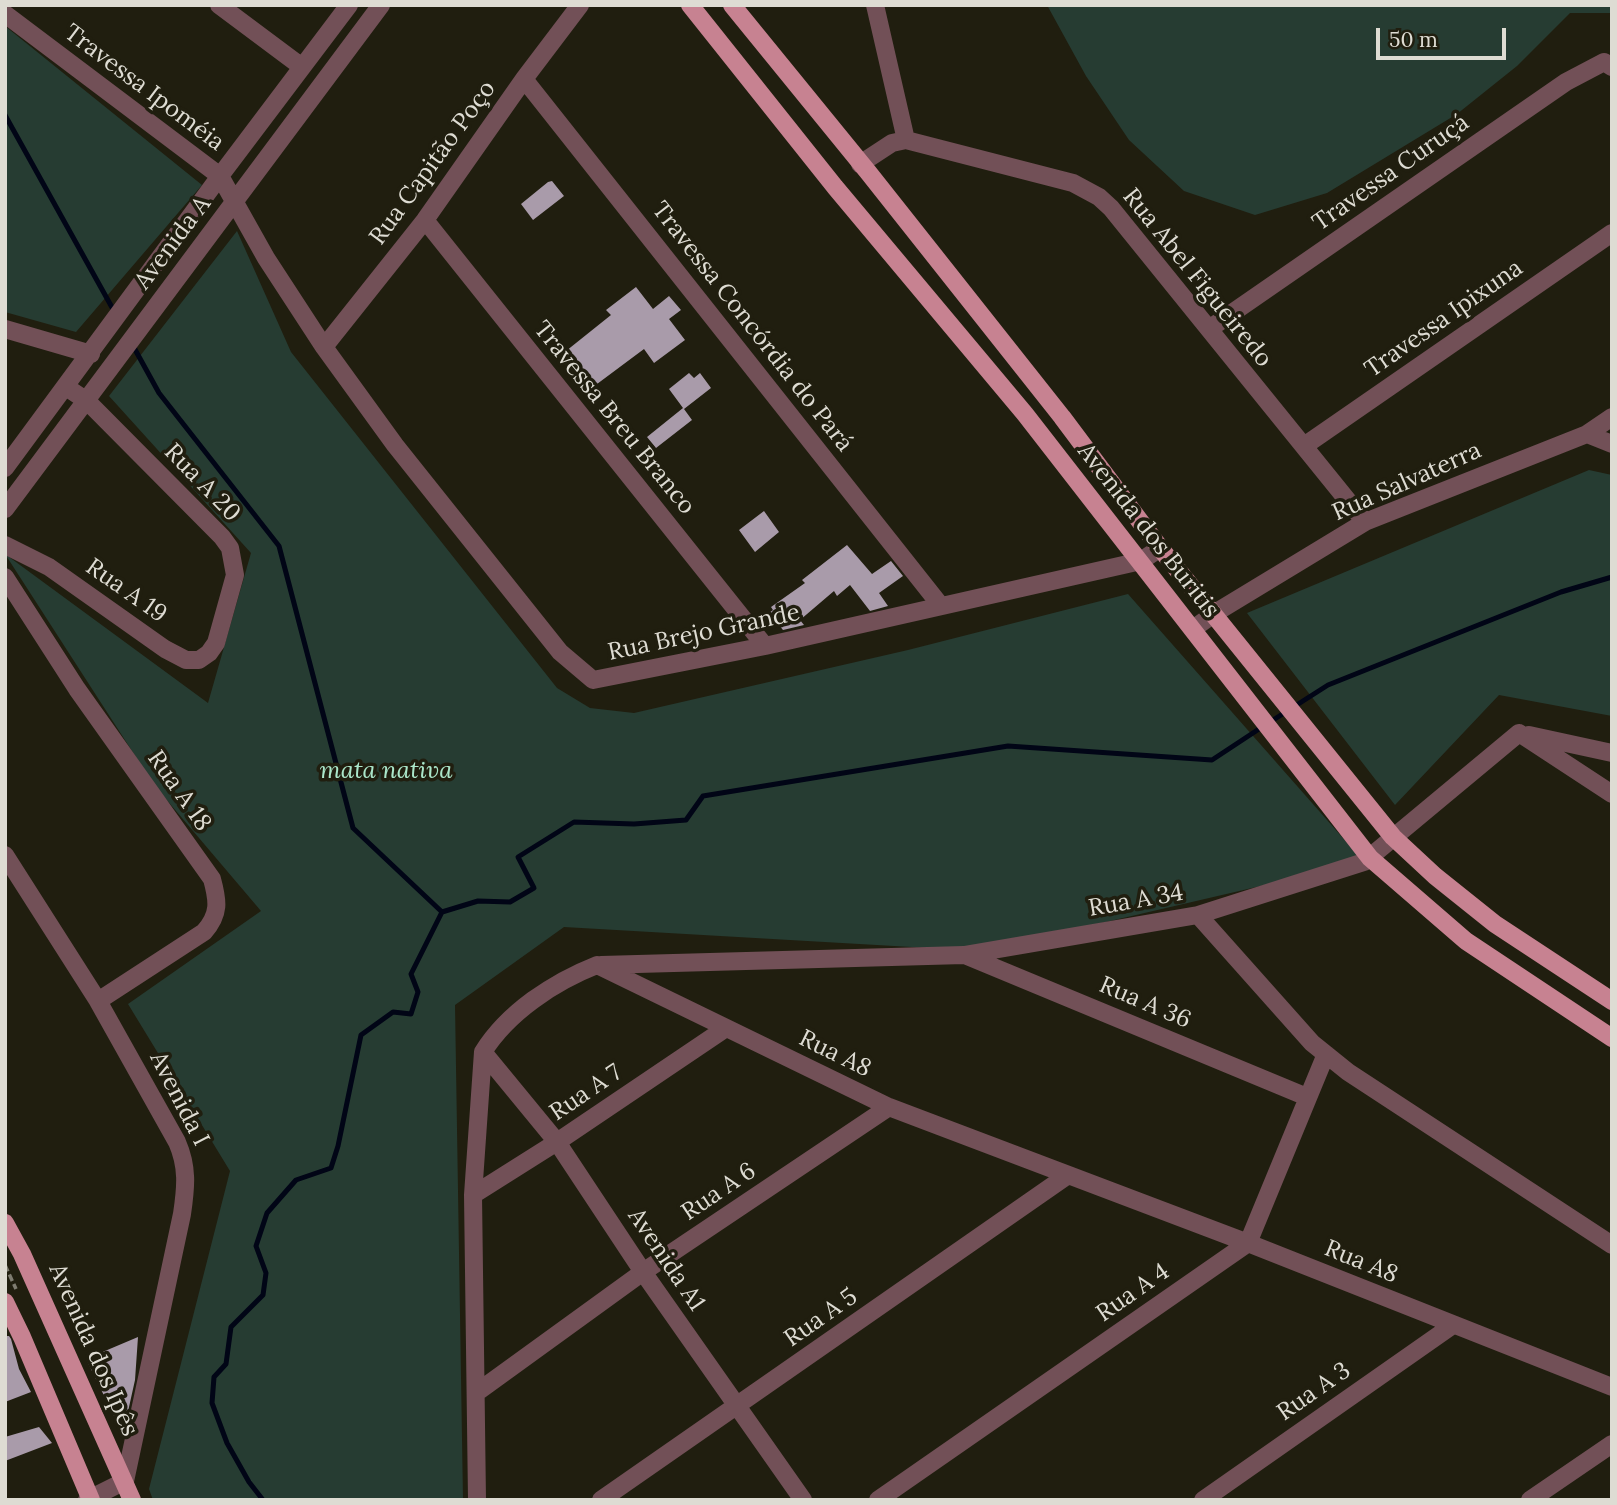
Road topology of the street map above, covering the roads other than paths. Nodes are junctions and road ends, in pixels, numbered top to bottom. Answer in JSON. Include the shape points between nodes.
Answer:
{"nodes":[{"id":1,"x":219,"y":5,"type":"edge"},
{"id":2,"x":349,"y":5,"type":"edge"},
{"id":3,"x":381,"y":5,"type":"edge"},
{"id":4,"x":580,"y":5,"type":"edge"},
{"id":5,"x":690,"y":5,"type":"edge"},
{"id":6,"x":732,"y":5,"type":"edge"},
{"id":7,"x":875,"y":5,"type":"edge"},
{"id":8,"x":5,"y":14,"type":"edge"},
{"id":9,"x":1608,"y":65,"type":"edge"},
{"id":10,"x":302,"y":67,"type":"junction"},
{"id":11,"x":524,"y":79,"type":"junction"},
{"id":12,"x":906,"y":140,"type":"junction"},
{"id":13,"x":860,"y":164,"type":"junction"},
{"id":14,"x":220,"y":176,"type":"junction"},
{"id":15,"x":234,"y":202,"type":"junction"},
{"id":16,"x":425,"y":220,"type":"junction"},
{"id":17,"x":1612,"y":233,"type":"edge"},
{"id":18,"x":5,"y":329,"type":"edge"},
{"id":19,"x":1209,"y":329,"type":"junction"},
{"id":20,"x":324,"y":347,"type":"junction"},
{"id":21,"x":91,"y":354,"type":"junction"},
{"id":22,"x":66,"y":387,"type":"junction"},
{"id":23,"x":86,"y":401,"type":"junction"},
{"id":24,"x":1612,"y":417,"type":"edge"},
{"id":25,"x":1587,"y":434,"type":"junction"},
{"id":26,"x":1612,"y":444,"type":"edge"},
{"id":27,"x":1304,"y":446,"type":"junction"},
{"id":28,"x":5,"y":468,"type":"edge"},
{"id":29,"x":5,"y":509,"type":"edge"},
{"id":30,"x":1365,"y":522,"type":"junction"},
{"id":31,"x":5,"y":545,"type":"edge"},
{"id":32,"x":1160,"y":548,"type":"junction"},
{"id":33,"x":1141,"y":561,"type":"junction"},
{"id":34,"x":5,"y":577,"type":"edge"},
{"id":35,"x":941,"y":606,"type":"junction"},
{"id":36,"x":1215,"y":613,"type":"junction"},
{"id":37,"x":1193,"y":629,"type":"junction"},
{"id":38,"x":216,"y":643,"type":"joint"},
{"id":39,"x":765,"y":646,"type":"junction"},
{"id":40,"x":1519,"y":733,"type":"junction"},
{"id":41,"x":1612,"y":753,"type":"edge"},
{"id":42,"x":1612,"y":794,"type":"edge"},
{"id":43,"x":1393,"y":837,"type":"junction"},
{"id":44,"x":5,"y":855,"type":"edge"},
{"id":45,"x":1370,"y":858,"type":"junction"},
{"id":46,"x":1198,"y":915,"type":"junction"},
{"id":47,"x":964,"y":955,"type":"junction"},
{"id":48,"x":597,"y":965,"type":"junction"},
{"id":49,"x":98,"y":1001,"type":"junction"},
{"id":50,"x":1612,"y":1001,"type":"edge"},
{"id":51,"x":726,"y":1028,"type":"junction"},
{"id":52,"x":1612,"y":1038,"type":"edge"},
{"id":53,"x":483,"y":1052,"type":"junction"},
{"id":54,"x":1326,"y":1054,"type":"junction"},
{"id":55,"x":1307,"y":1097,"type":"junction"},
{"id":56,"x":889,"y":1107,"type":"junction"},
{"id":57,"x":557,"y":1142,"type":"junction"},
{"id":58,"x":1068,"y":1175,"type":"junction"},
{"id":59,"x":473,"y":1195,"type":"junction"},
{"id":60,"x":5,"y":1223,"type":"edge"},
{"id":61,"x":1248,"y":1243,"type":"junction"},
{"id":62,"x":1612,"y":1245,"type":"edge"},
{"id":63,"x":643,"y":1272,"type":"junction"},
{"id":64,"x":5,"y":1303,"type":"edge"},
{"id":65,"x":1453,"y":1325,"type":"junction"},
{"id":66,"x":1612,"y":1387,"type":"edge"},
{"id":67,"x":476,"y":1393,"type":"junction"},
{"id":68,"x":737,"y":1407,"type":"junction"},
{"id":69,"x":1612,"y":1444,"type":"edge"},
{"id":70,"x":125,"y":1481,"type":"junction"},
{"id":71,"x":89,"y":1499,"type":"edge"},
{"id":72,"x":132,"y":1500,"type":"edge"},
{"id":73,"x":477,"y":1500,"type":"edge"},
{"id":74,"x":601,"y":1500,"type":"edge"},
{"id":75,"x":803,"y":1500,"type":"edge"},
{"id":76,"x":878,"y":1500,"type":"edge"},
{"id":77,"x":1203,"y":1500,"type":"edge"},
{"id":78,"x":1530,"y":1500,"type":"edge"}],
"edges":[{"from":1,"to":10,"type":"street"},
{"from":2,"to":10,"type":"street","name":"Avenida A"},
{"from":3,"to":15,"type":"street","name":"Avenida A"},
{"from":4,"to":11,"type":"street","name":"Rua Capitão Poço"},
{"from":5,"to":33,"type":"main road","name":"Avenida dos Buritis"},
{"from":6,"to":13,"type":"main road","name":"Avenida dos Buritis"},
{"from":7,"to":12,"type":"street"},
{"from":8,"to":14,"type":"street","name":"Travessa Ipoméia"},
{"from":9,"to":19,"type":"street","name":"Travessa Curuçá","via":[[1566,82]]},
{"from":10,"to":14,"type":"street","name":"Avenida A"},
{"from":11,"to":16,"type":"street","name":"Rua Capitão Poço"},
{"from":11,"to":35,"type":"street","name":"Travessa Concórdia do Pará"},
{"from":12,"to":13,"type":"street","via":[[892,143]]},
{"from":12,"to":19,"type":"street","name":"Rua Abel Figueiredo","via":[[1073,183],[1099,197]]},
{"from":13,"to":32,"type":"main road","name":"Avenida dos Buritis"},
{"from":14,"to":15,"type":"street","name":"Rua Brejo Grande"},
{"from":14,"to":21,"type":"street","name":"Avenida A"},
{"from":15,"to":20,"type":"street","name":"Rua Brejo Grande"},
{"from":15,"to":23,"type":"street","name":"Avenida A"},
{"from":16,"to":20,"type":"street","name":"Rua Capitão Poço"},
{"from":16,"to":39,"type":"street","name":"Travessa Breu Branco"},
{"from":17,"to":27,"type":"street","name":"Travessa Ipixuna"},
{"from":18,"to":21,"type":"street"},
{"from":19,"to":27,"type":"street","name":"Rua Abel Figueiredo"},
{"from":20,"to":39,"type":"street","name":"Rua Brejo Grande","via":[[560,652],[593,680]]},
{"from":21,"to":22,"type":"street","name":"Avenida A"},
{"from":22,"to":23,"type":"street","name":"Rua A 20"},
{"from":22,"to":28,"type":"street","name":"Avenida A"},
{"from":23,"to":29,"type":"street","name":"Avenida A"},
{"from":23,"to":38,"type":"street","name":"Rua A 20","via":[[230,548],[235,575]]},
{"from":24,"to":25,"type":"street","name":"Rua Salvaterra"},
{"from":25,"to":26,"type":"street"},
{"from":25,"to":30,"type":"street","name":"Rua Salvaterra"},
{"from":27,"to":30,"type":"street","name":"Rua Abel Figueiredo"},
{"from":30,"to":36,"type":"street","name":"Rua Salvaterra"},
{"from":31,"to":38,"type":"street","name":"Rua A 19","via":[[49,567],[186,660],[200,660]]},
{"from":32,"to":33,"type":"street","name":"Rua Brejo Grande"},
{"from":32,"to":36,"type":"main road","name":"Avenida dos Buritis"},
{"from":33,"to":35,"type":"street","name":"Rua Brejo Grande"},
{"from":33,"to":37,"type":"main road","name":"Avenida dos Buritis"},
{"from":34,"to":49,"type":"street","name":"Rua A 18","via":[[77,689],[212,879],[217,898],[218,909],[204,932]]},
{"from":35,"to":39,"type":"street","name":"Rua Brejo Grande"},
{"from":36,"to":37,"type":"street","name":"Rua Salvaterra"},
{"from":36,"to":43,"type":"main road","name":"Avenida dos Buritis"},
{"from":37,"to":45,"type":"main road","name":"Avenida dos Buritis"},
{"from":40,"to":41,"type":"street"},
{"from":40,"to":42,"type":"street"},
{"from":40,"to":43,"type":"street","name":"Rua A 34"},
{"from":43,"to":45,"type":"street","name":"Rua A 34"},
{"from":43,"to":50,"type":"main road","name":"Avenida dos Buritis","via":[[1495,925]]},
{"from":44,"to":49,"type":"street","name":"Avenida I"},
{"from":45,"to":46,"type":"street","name":"Rua A 34"},
{"from":45,"to":52,"type":"main road","name":"Avenida dos Buritis","via":[[1466,941]]},
{"from":46,"to":47,"type":"street","name":"Rua A 34"},
{"from":46,"to":54,"type":"street"},
{"from":47,"to":48,"type":"street","name":"Rua A 34"},
{"from":47,"to":55,"type":"street","name":"Rua A 36"},
{"from":48,"to":51,"type":"street","name":"Rua A8"},
{"from":48,"to":53,"type":"street","via":[[576,973],[511,1018]]},
{"from":49,"to":70,"type":"street","name":"Avenida I","via":[[177,1142],[187,1180]]},
{"from":51,"to":56,"type":"street","name":"Rua A8"},
{"from":51,"to":57,"type":"street","name":"Rua A 7"},
{"from":53,"to":57,"type":"street","name":"Avenida A1"},
{"from":53,"to":59,"type":"street"},
{"from":54,"to":55,"type":"street"},
{"from":54,"to":62,"type":"street"},
{"from":55,"to":61,"type":"street"},
{"from":56,"to":58,"type":"street","name":"Rua A8"},
{"from":56,"to":63,"type":"street","name":"Rua A 6"},
{"from":57,"to":59,"type":"street","name":"Rua A 7"},
{"from":57,"to":63,"type":"street","name":"Avenida A1"},
{"from":58,"to":61,"type":"street","name":"Rua A8"},
{"from":58,"to":68,"type":"street","name":"Rua A 5"},
{"from":59,"to":67,"type":"street"},
{"from":60,"to":70,"type":"main road","name":"Avenida dos Ipês"},
{"from":61,"to":65,"type":"street","name":"Rua A8"},
{"from":61,"to":76,"type":"street","name":"Rua A 4"},
{"from":63,"to":67,"type":"street","name":"Rua A 6"},
{"from":63,"to":68,"type":"street","name":"Avenida A1"},
{"from":64,"to":71,"type":"main road"},
{"from":65,"to":66,"type":"street","name":"Rua A8"},
{"from":65,"to":77,"type":"street","name":"Rua A 3"},
{"from":67,"to":73,"type":"street"},
{"from":68,"to":74,"type":"street","name":"Rua A 5"},
{"from":68,"to":75,"type":"street","name":"Avenida A1"},
{"from":69,"to":78,"type":"street"},
{"from":70,"to":71,"type":"street"},
{"from":70,"to":72,"type":"main road","name":"Avenida dos Ipês"}]}
